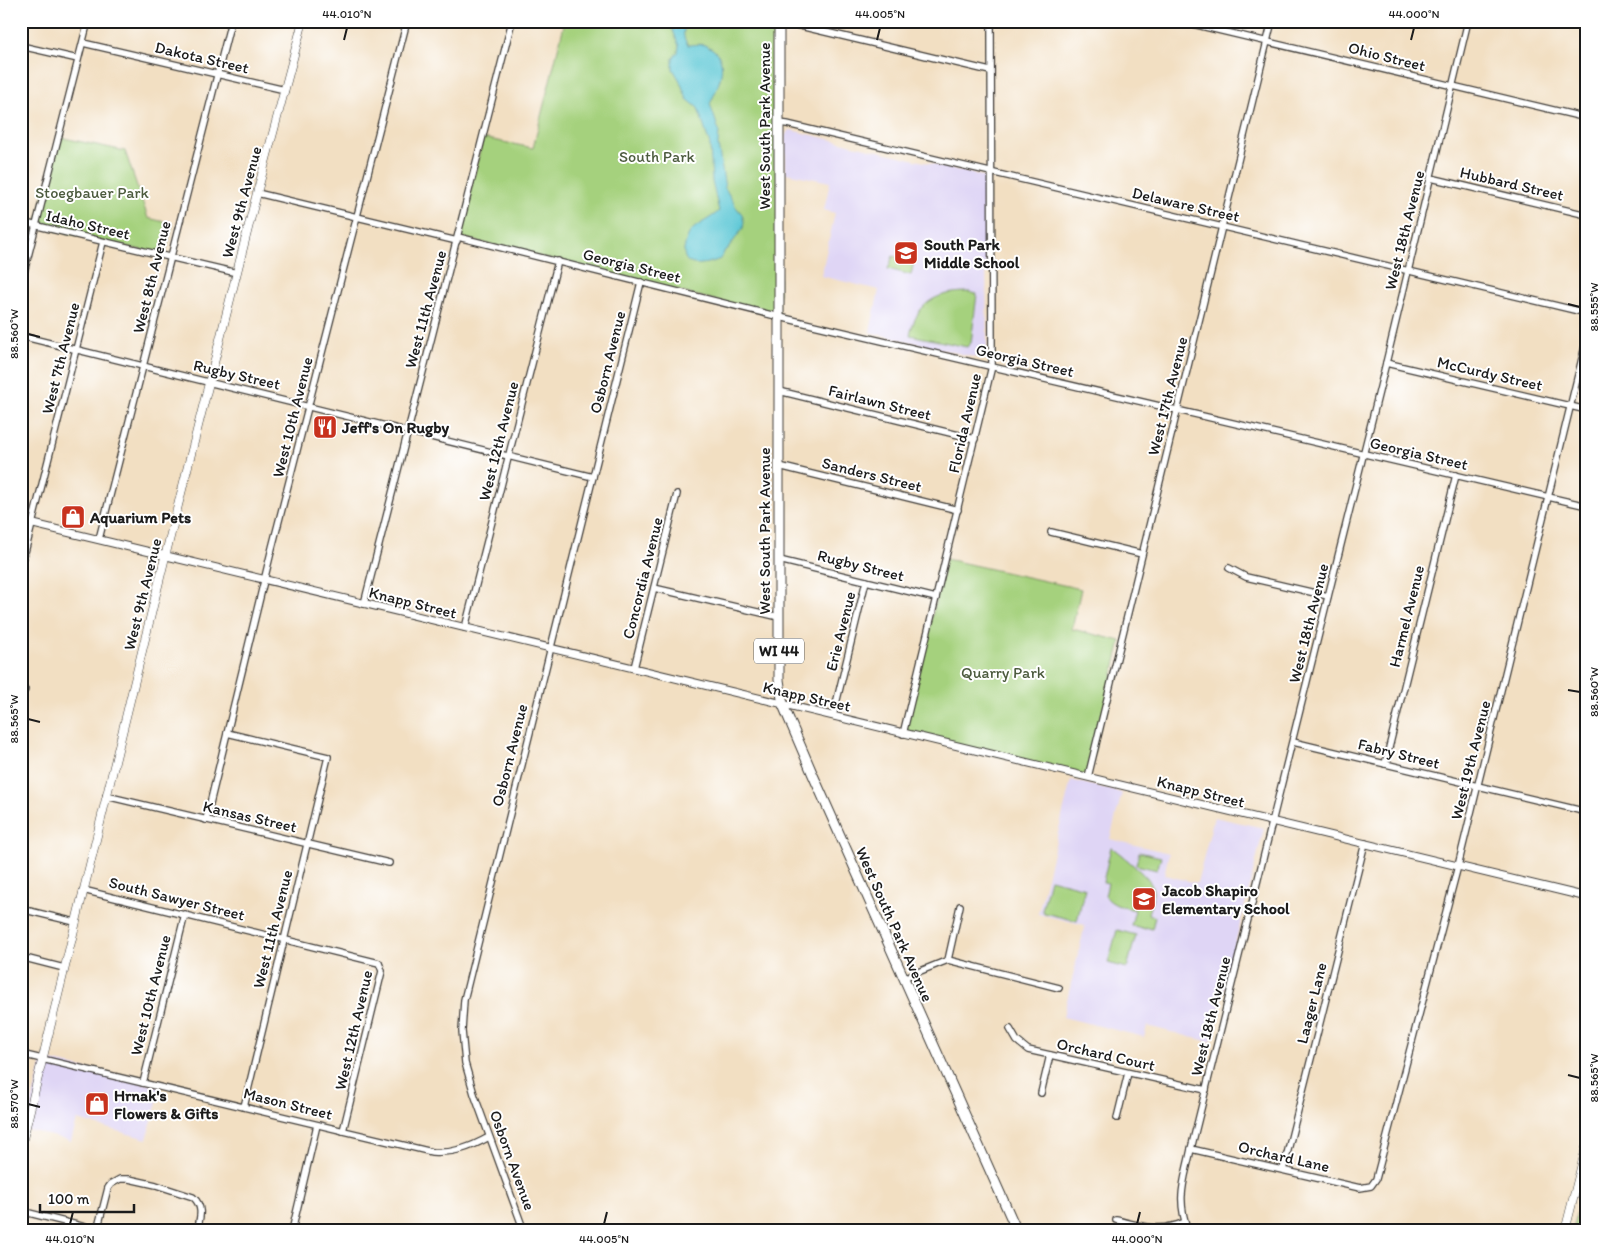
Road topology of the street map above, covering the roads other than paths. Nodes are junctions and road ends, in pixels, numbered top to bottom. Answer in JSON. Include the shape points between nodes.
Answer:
{"nodes":[{"id":1,"x":88,"y":21,"type":"edge"},
{"id":2,"x":231,"y":21,"type":"edge"},
{"id":3,"x":303,"y":21,"type":"edge"},
{"id":4,"x":407,"y":21,"type":"edge"},
{"id":5,"x":512,"y":21,"type":"edge"},
{"id":6,"x":779,"y":21,"type":"edge"},
{"id":7,"x":991,"y":21,"type":"edge"},
{"id":8,"x":1180,"y":21,"type":"edge"},
{"id":9,"x":1272,"y":21,"type":"edge"},
{"id":10,"x":1468,"y":21,"type":"edge"},
{"id":11,"x":1267,"y":41,"type":"junction"},
{"id":12,"x":83,"y":43,"type":"junction"},
{"id":13,"x":21,"y":46,"type":"edge"},
{"id":14,"x":78,"y":59,"type":"junction"},
{"id":15,"x":990,"y":71,"type":"junction"},
{"id":16,"x":218,"y":74,"type":"junction"},
{"id":17,"x":1453,"y":86,"type":"junction"},
{"id":18,"x":286,"y":90,"type":"junction"},
{"id":19,"x":1587,"y":118,"type":"edge"},
{"id":20,"x":779,"y":123,"type":"junction"},
{"id":21,"x":991,"y":172,"type":"junction"},
{"id":22,"x":1431,"y":178,"type":"junction"},
{"id":23,"x":257,"y":193,"type":"junction"},
{"id":24,"x":1587,"y":215,"type":"edge"},
{"id":25,"x":357,"y":217,"type":"junction"},
{"id":26,"x":21,"y":222,"type":"edge"},
{"id":27,"x":36,"y":226,"type":"junction"},
{"id":28,"x":1223,"y":226,"type":"junction"},
{"id":29,"x":458,"y":239,"type":"junction"},
{"id":30,"x":103,"y":242,"type":"junction"},
{"id":31,"x":171,"y":257,"type":"junction"},
{"id":32,"x":558,"y":261,"type":"junction"},
{"id":33,"x":1408,"y":270,"type":"junction"},
{"id":34,"x":237,"y":273,"type":"junction"},
{"id":35,"x":641,"y":282,"type":"junction"},
{"id":36,"x":21,"y":284,"type":"edge"},
{"id":37,"x":1587,"y":313,"type":"edge"},
{"id":38,"x":779,"y":316,"type":"junction"},
{"id":39,"x":21,"y":336,"type":"edge"},
{"id":40,"x":1587,"y":338,"type":"edge"},
{"id":41,"x":76,"y":350,"type":"junction"},
{"id":42,"x":1386,"y":363,"type":"junction"},
{"id":43,"x":143,"y":366,"type":"junction"},
{"id":44,"x":992,"y":366,"type":"junction"},
{"id":45,"x":210,"y":382,"type":"junction"},
{"id":46,"x":779,"y":391,"type":"junction"},
{"id":47,"x":309,"y":406,"type":"junction"},
{"id":48,"x":1570,"y":406,"type":"junction"},
{"id":49,"x":1177,"y":410,"type":"junction"},
{"id":50,"x":1587,"y":410,"type":"edge"},
{"id":51,"x":408,"y":431,"type":"junction"},
{"id":52,"x":975,"y":439,"type":"junction"},
{"id":53,"x":1364,"y":454,"type":"junction"},
{"id":54,"x":509,"y":455,"type":"junction"},
{"id":55,"x":779,"y":466,"type":"junction"},
{"id":56,"x":1456,"y":475,"type":"junction"},
{"id":57,"x":592,"y":477,"type":"junction"},
{"id":58,"x":677,"y":494,"type":"dead end"},
{"id":59,"x":1548,"y":497,"type":"junction"},
{"id":60,"x":1587,"y":506,"type":"edge"},
{"id":61,"x":958,"y":510,"type":"junction"},
{"id":62,"x":21,"y":521,"type":"edge"},
{"id":63,"x":32,"y":524,"type":"junction"},
{"id":64,"x":1051,"y":532,"type":"dead end"},
{"id":65,"x":99,"y":539,"type":"junction"},
{"id":66,"x":1142,"y":554,"type":"junction"},
{"id":67,"x":166,"y":555,"type":"junction"},
{"id":68,"x":779,"y":560,"type":"junction"},
{"id":69,"x":21,"y":568,"type":"edge"},
{"id":70,"x":1229,"y":568,"type":"dead end"},
{"id":71,"x":265,"y":580,"type":"junction"},
{"id":72,"x":866,"y":580,"type":"junction"},
{"id":73,"x":654,"y":588,"type":"junction"},
{"id":74,"x":1328,"y":596,"type":"junction"},
{"id":75,"x":936,"y":598,"type":"junction"},
{"id":76,"x":364,"y":604,"type":"junction"},
{"id":77,"x":779,"y":617,"type":"junction"},
{"id":78,"x":465,"y":628,"type":"junction"},
{"id":79,"x":550,"y":649,"type":"junction"},
{"id":80,"x":634,"y":668,"type":"junction"},
{"id":81,"x":783,"y":705,"type":"junction"},
{"id":82,"x":833,"y":716,"type":"junction"},
{"id":83,"x":227,"y":734,"type":"junction"},
{"id":84,"x":903,"y":734,"type":"junction"},
{"id":85,"x":1293,"y":742,"type":"junction"},
{"id":86,"x":1385,"y":764,"type":"junction"},
{"id":87,"x":1088,"y":777,"type":"junction"},
{"id":88,"x":1477,"y":786,"type":"junction"},
{"id":89,"x":106,"y":796,"type":"junction"},
{"id":90,"x":1587,"y":812,"type":"edge"},
{"id":91,"x":206,"y":820,"type":"junction"},
{"id":92,"x":1273,"y":822,"type":"junction"},
{"id":93,"x":308,"y":843,"type":"junction"},
{"id":94,"x":1365,"y":843,"type":"junction"},
{"id":95,"x":389,"y":863,"type":"dead end"},
{"id":96,"x":1458,"y":866,"type":"junction"},
{"id":97,"x":83,"y":890,"type":"junction"},
{"id":98,"x":1587,"y":897,"type":"edge"},
{"id":99,"x":960,"y":906,"type":"dead end"},
{"id":100,"x":21,"y":909,"type":"edge"},
{"id":101,"x":185,"y":914,"type":"junction"},
{"id":102,"x":75,"y":922,"type":"junction"},
{"id":103,"x":284,"y":938,"type":"junction"},
{"id":104,"x":21,"y":957,"type":"edge"},
{"id":105,"x":948,"y":960,"type":"junction"},
{"id":106,"x":381,"y":964,"type":"joint"},
{"id":107,"x":64,"y":968,"type":"junction"},
{"id":108,"x":903,"y":978,"type":"junction"},
{"id":109,"x":1059,"y":988,"type":"dead end"},
{"id":110,"x":1010,"y":1029,"type":"dead end"},
{"id":111,"x":21,"y":1054,"type":"edge"},
{"id":112,"x":1050,"y":1055,"type":"junction"},
{"id":113,"x":42,"y":1059,"type":"junction"},
{"id":114,"x":1128,"y":1073,"type":"junction"},
{"id":115,"x":143,"y":1082,"type":"junction"},
{"id":116,"x":1206,"y":1090,"type":"junction"},
{"id":117,"x":1040,"y":1093,"type":"dead end"},
{"id":118,"x":244,"y":1107,"type":"junction"},
{"id":119,"x":1117,"y":1118,"type":"dead end"},
{"id":120,"x":318,"y":1125,"type":"junction"},
{"id":121,"x":343,"y":1130,"type":"junction"},
{"id":122,"x":489,"y":1137,"type":"junction"},
{"id":123,"x":1587,"y":1144,"type":"edge"},
{"id":124,"x":21,"y":1147,"type":"edge"},
{"id":125,"x":1191,"y":1149,"type":"junction"},
{"id":126,"x":1283,"y":1170,"type":"junction"},
{"id":127,"x":1371,"y":1186,"type":"joint"},
{"id":128,"x":21,"y":1211,"type":"edge"},
{"id":129,"x":1116,"y":1220,"type":"dead end"},
{"id":130,"x":1185,"y":1222,"type":"junction"},
{"id":131,"x":97,"y":1230,"type":"edge"},
{"id":132,"x":197,"y":1231,"type":"edge"},
{"id":133,"x":292,"y":1231,"type":"edge"},
{"id":134,"x":524,"y":1231,"type":"edge"},
{"id":135,"x":1016,"y":1231,"type":"edge"},
{"id":136,"x":1188,"y":1231,"type":"edge"},
{"id":137,"x":1565,"y":1231,"type":"edge"}],
"edges":[{"from":1,"to":12,"type":"street"},
{"from":2,"to":16,"type":"street","name":"West 8th Avenue"},
{"from":3,"to":18,"type":"main road","name":"West 9th Avenue"},
{"from":4,"to":25,"type":"street","name":"West 10th Avenue"},
{"from":5,"to":29,"type":"street","name":"West 11th Avenue"},
{"from":6,"to":15,"type":"street"},
{"from":6,"to":20,"type":"main road","name":"West South Park Avenue","number":"WI 44"},
{"from":7,"to":15,"type":"street","name":"Florida Avenue"},
{"from":8,"to":11,"type":"street","name":"Ohio Street"},
{"from":9,"to":11,"type":"street","name":"West 17th Avenue"},
{"from":10,"to":17,"type":"street","name":"West 18th Avenue"},
{"from":11,"to":17,"type":"street","name":"Ohio Street"},
{"from":11,"to":28,"type":"street","name":"West 17th Avenue"},
{"from":12,"to":14,"type":"street"},
{"from":12,"to":16,"type":"street","name":"Dakota Street"},
{"from":13,"to":14,"type":"street"},
{"from":14,"to":27,"type":"street"},
{"from":15,"to":21,"type":"street","name":"Florida Avenue"},
{"from":16,"to":18,"type":"street","name":"Dakota Street"},
{"from":16,"to":31,"type":"street","name":"West 8th Avenue"},
{"from":17,"to":19,"type":"street","name":"Ohio Street"},
{"from":17,"to":22,"type":"street","name":"West 18th Avenue"},
{"from":18,"to":23,"type":"main road","name":"West 9th Avenue"},
{"from":20,"to":21,"type":"street","name":"Delaware Street"},
{"from":20,"to":38,"type":"main road","name":"West South Park Avenue","number":"WI 44"},
{"from":21,"to":28,"type":"street","name":"Delaware Street"},
{"from":21,"to":44,"type":"street","name":"Florida Avenue"},
{"from":22,"to":24,"type":"street","name":"Hubbard Street"},
{"from":22,"to":33,"type":"street","name":"West 18th Avenue"},
{"from":23,"to":25,"type":"street","name":"Georgia Street"},
{"from":23,"to":34,"type":"main road","name":"West 9th Avenue"},
{"from":25,"to":29,"type":"street","name":"Georgia Street"},
{"from":25,"to":47,"type":"street","name":"West 10th Avenue"},
{"from":26,"to":27,"type":"street","name":"Idaho Street"},
{"from":27,"to":30,"type":"street","name":"Idaho Street"},
{"from":27,"to":36,"type":"street"},
{"from":28,"to":33,"type":"street","name":"Delaware Street"},
{"from":28,"to":49,"type":"street","name":"West 17th Avenue"},
{"from":29,"to":32,"type":"street","name":"Georgia Street"},
{"from":29,"to":51,"type":"street","name":"West 11th Avenue"},
{"from":30,"to":31,"type":"street","name":"Idaho Street"},
{"from":30,"to":41,"type":"street","name":"West 7th Avenue"},
{"from":31,"to":34,"type":"street","name":"Idaho Street"},
{"from":31,"to":43,"type":"street","name":"West 8th Avenue"},
{"from":32,"to":35,"type":"street","name":"Georgia Street"},
{"from":32,"to":54,"type":"street","name":"West 12th Avenue"},
{"from":33,"to":37,"type":"street","name":"Delaware Street"},
{"from":33,"to":42,"type":"street","name":"West 18th Avenue"},
{"from":34,"to":45,"type":"main road","name":"West 9th Avenue"},
{"from":35,"to":38,"type":"street","name":"Georgia Street"},
{"from":35,"to":57,"type":"street","name":"Osborn Avenue"},
{"from":38,"to":44,"type":"street","name":"Georgia Street"},
{"from":38,"to":46,"type":"main road","name":"West South Park Avenue","number":"WI 44"},
{"from":39,"to":41,"type":"street","name":"Rugby Street"},
{"from":40,"to":48,"type":"street","name":"West 19th Avenue"},
{"from":41,"to":43,"type":"street","name":"Rugby Street"},
{"from":41,"to":63,"type":"street","name":"West 7th Avenue"},
{"from":42,"to":48,"type":"street","name":"McCurdy Street"},
{"from":42,"to":53,"type":"street","name":"West 18th Avenue"},
{"from":43,"to":45,"type":"street","name":"Rugby Street"},
{"from":43,"to":65,"type":"street","name":"West 8th Avenue"},
{"from":44,"to":49,"type":"street","name":"Georgia Street"},
{"from":44,"to":52,"type":"street","name":"Florida Avenue"},
{"from":45,"to":47,"type":"street","name":"Rugby Street"},
{"from":45,"to":67,"type":"main road","name":"West 9th Avenue"},
{"from":46,"to":52,"type":"street","name":"Fairlawn Street"},
{"from":46,"to":55,"type":"main road","name":"West South Park Avenue","number":"WI 44"},
{"from":47,"to":51,"type":"street","name":"Rugby Street"},
{"from":47,"to":71,"type":"street","name":"West 10th Avenue"},
{"from":48,"to":50,"type":"street","name":"McCurdy Street"},
{"from":48,"to":59,"type":"street","name":"West 19th Avenue"},
{"from":49,"to":53,"type":"street","name":"Georgia Street"},
{"from":49,"to":66,"type":"street","name":"West 17th Avenue"},
{"from":51,"to":54,"type":"street","name":"Rugby Street"},
{"from":51,"to":76,"type":"street","name":"West 11th Avenue"},
{"from":52,"to":61,"type":"street","name":"Florida Avenue"},
{"from":53,"to":56,"type":"street","name":"Georgia Street"},
{"from":53,"to":74,"type":"street","name":"West 18th Avenue"},
{"from":54,"to":57,"type":"street","name":"Rugby Street"},
{"from":54,"to":78,"type":"street","name":"West 12th Avenue"},
{"from":55,"to":61,"type":"street","name":"Sanders Street"},
{"from":55,"to":68,"type":"main road","name":"West South Park Avenue","number":"WI 44"},
{"from":56,"to":59,"type":"street","name":"Georgia Street"},
{"from":56,"to":86,"type":"street","name":"Harmel Avenue"},
{"from":57,"to":79,"type":"street","name":"Osborn Avenue"},
{"from":58,"to":73,"type":"street","name":"Concordia Avenue"},
{"from":59,"to":60,"type":"street","name":"Georgia Street"},
{"from":59,"to":88,"type":"street","name":"West 19th Avenue"},
{"from":61,"to":75,"type":"street","name":"Florida Avenue"},
{"from":62,"to":63,"type":"street","name":"Knapp Street"},
{"from":63,"to":65,"type":"street","name":"Knapp Street"},
{"from":63,"to":69,"type":"street","name":"West 7th Avenue"},
{"from":64,"to":66,"type":"street"},
{"from":65,"to":67,"type":"street","name":"Knapp Street"},
{"from":66,"to":87,"type":"street","name":"West 17th Avenue"},
{"from":67,"to":71,"type":"street","name":"Knapp Street"},
{"from":67,"to":89,"type":"main road","name":"West 9th Avenue"},
{"from":68,"to":72,"type":"street","name":"Rugby Street"},
{"from":68,"to":77,"type":"main road","name":"West South Park Avenue","number":"WI 44"},
{"from":70,"to":74,"type":"street","via":[[1246,577]]},
{"from":71,"to":76,"type":"street","name":"Knapp Street"},
{"from":71,"to":83,"type":"street","name":"West 10th Avenue"},
{"from":72,"to":75,"type":"street","name":"Rugby Street"},
{"from":72,"to":82,"type":"street","name":"Erie Avenue"},
{"from":73,"to":77,"type":"street"},
{"from":73,"to":80,"type":"street","name":"Concordia Avenue"},
{"from":74,"to":85,"type":"street","name":"West 18th Avenue"},
{"from":75,"to":84,"type":"street","name":"Florida Avenue"},
{"from":76,"to":78,"type":"street","name":"Knapp Street"},
{"from":77,"to":81,"type":"main road","name":"West South Park Avenue","number":"WI 44","via":[[779,680]]},
{"from":78,"to":79,"type":"street","name":"Knapp Street"},
{"from":79,"to":80,"type":"street","name":"Knapp Street"},
{"from":79,"to":122,"type":"street","name":"Osborn Avenue","via":[[464,1000],[465,1063]]},
{"from":80,"to":81,"type":"street","name":"Knapp Street"},
{"from":81,"to":82,"type":"street","name":"Knapp Street"},
{"from":81,"to":108,"type":"main road","name":"West South Park Avenue","number":"WI 44"},
{"from":82,"to":84,"type":"street","name":"Knapp Street"},
{"from":83,"to":91,"type":"street","name":"West 10th Avenue"},
{"from":83,"to":93,"type":"street","name":"West 11th Avenue","via":[[328,757]]},
{"from":84,"to":87,"type":"street","name":"Knapp Street"},
{"from":85,"to":86,"type":"street","name":"Fabry Street"},
{"from":85,"to":92,"type":"street","name":"West 18th Avenue"},
{"from":86,"to":88,"type":"street","name":"Fabry Street"},
{"from":87,"to":92,"type":"street","name":"Knapp Street"},
{"from":88,"to":90,"type":"street","name":"Fabry Street"},
{"from":88,"to":96,"type":"street","name":"West 19th Avenue"},
{"from":89,"to":91,"type":"street","name":"Kansas Street"},
{"from":89,"to":97,"type":"main road","name":"West 9th Avenue"},
{"from":91,"to":93,"type":"street","name":"Kansas Street"},
{"from":92,"to":94,"type":"street","name":"Knapp Street"},
{"from":92,"to":116,"type":"street","name":"West 18th Avenue"},
{"from":93,"to":95,"type":"street","name":"Kansas Street"},
{"from":93,"to":103,"type":"street","name":"West 11th Avenue"},
{"from":94,"to":96,"type":"street","name":"Knapp Street"},
{"from":94,"to":126,"type":"street","name":"Laager Lane"},
{"from":96,"to":98,"type":"street","name":"Knapp Street"},
{"from":96,"to":127,"type":"street","name":"West 19th Avenue","via":[[1376,1179]]},
{"from":97,"to":101,"type":"street","name":"South Sawyer Street"},
{"from":97,"to":102,"type":"main road","name":"West 9th Avenue"},
{"from":99,"to":105,"type":"street"},
{"from":100,"to":102,"type":"street"},
{"from":101,"to":103,"type":"street","name":"South Sawyer Street"},
{"from":101,"to":115,"type":"street","name":"West 10th Avenue"},
{"from":102,"to":107,"type":"main road","name":"West 9th Avenue"},
{"from":103,"to":106,"type":"street","name":"South Sawyer Street"},
{"from":103,"to":118,"type":"street","name":"West 11th Avenue"},
{"from":104,"to":107,"type":"street"},
{"from":105,"to":108,"type":"street"},
{"from":105,"to":109,"type":"street"},
{"from":106,"to":121,"type":"street","name":"West 12th Avenue","via":[[382,971]]},
{"from":107,"to":113,"type":"main road","name":"West 9th Avenue"},
{"from":108,"to":135,"type":"main road","name":"West South Park Avenue","number":"WI 44"},
{"from":110,"to":112,"type":"street","name":"Orchard Court","via":[[1023,1047]]},
{"from":111,"to":113,"type":"street","name":"Mason Street"},
{"from":112,"to":114,"type":"street","name":"Orchard Court"},
{"from":112,"to":117,"type":"street"},
{"from":113,"to":115,"type":"street","name":"Mason Street"},
{"from":113,"to":124,"type":"main road","name":"West 9th Avenue"},
{"from":114,"to":116,"type":"street","name":"Orchard Court"},
{"from":114,"to":119,"type":"street"},
{"from":115,"to":118,"type":"street","name":"Mason Street"},
{"from":116,"to":125,"type":"street","name":"West 18th Avenue"},
{"from":118,"to":120,"type":"street","name":"Mason Street"},
{"from":120,"to":121,"type":"street","name":"Mason Street"},
{"from":120,"to":133,"type":"street"},
{"from":121,"to":122,"type":"street","name":"Mason Street","via":[[442,1153]]},
{"from":122,"to":134,"type":"street","name":"Osborn Avenue"},
{"from":123,"to":137,"type":"main road"},
{"from":125,"to":126,"type":"street","name":"Orchard Lane"},
{"from":125,"to":130,"type":"street","name":"West 18th Avenue","via":[[1180,1199]]},
{"from":126,"to":127,"type":"street","name":"Orchard Lane","via":[[1360,1188]]},
{"from":128,"to":131,"type":"street"},
{"from":129,"to":130,"type":"street","via":[[1160,1229]]},
{"from":130,"to":136,"type":"street","name":"West 18th Avenue"},
{"from":131,"to":132,"type":"street","via":[[108,1188],[115,1181],[129,1179],[193,1197],[201,1209]]}]}
